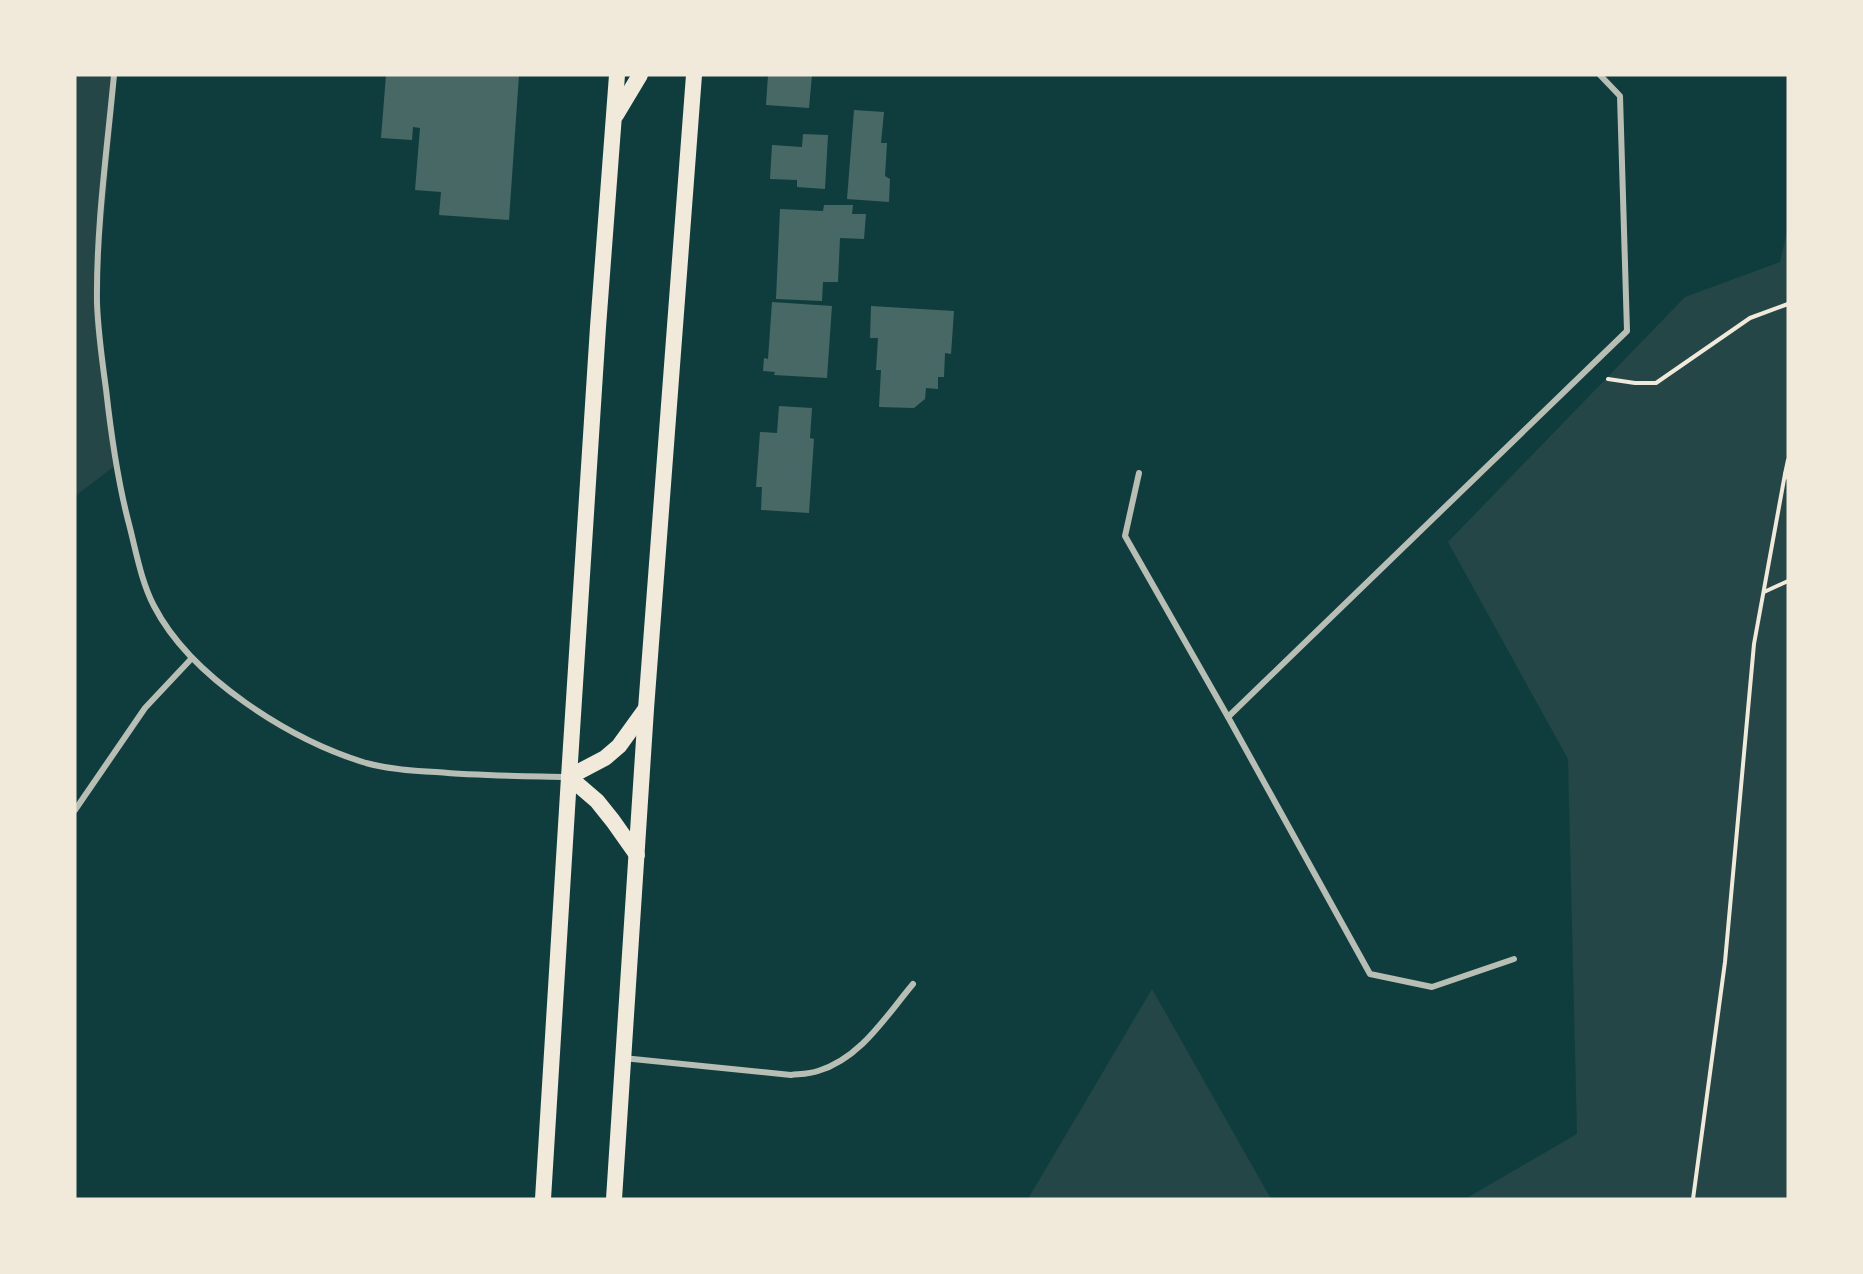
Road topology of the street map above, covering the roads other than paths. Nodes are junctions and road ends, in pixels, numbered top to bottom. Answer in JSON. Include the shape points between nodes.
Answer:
{"nodes":[{"id":1,"x":114,"y":75,"type":"edge"},
{"id":2,"x":617,"y":75,"type":"edge"},
{"id":3,"x":640,"y":75,"type":"edge"},
{"id":4,"x":694,"y":75,"type":"edge"},
{"id":5,"x":1600,"y":75,"type":"edge"},
{"id":6,"x":614,"y":119,"type":"junction"},
{"id":7,"x":1139,"y":473,"type":"dead end"},
{"id":8,"x":192,"y":658,"type":"junction"},
{"id":9,"x":646,"y":709,"type":"junction"},
{"id":10,"x":1228,"y":717,"type":"junction"},
{"id":11,"x":569,"y":777,"type":"junction"},
{"id":12,"x":75,"y":810,"type":"edge"},
{"id":13,"x":637,"y":855,"type":"junction"},
{"id":14,"x":1514,"y":959,"type":"dead end"},
{"id":15,"x":913,"y":984,"type":"dead end"},
{"id":16,"x":622,"y":1058,"type":"junction"},
{"id":17,"x":543,"y":1199,"type":"edge"},
{"id":18,"x":614,"y":1199,"type":"edge"}],
"edges":[{"from":1,"to":8,"type":"street","via":[[97,302],[109,414],[120,488],[142,574],[153,606]]},
{"from":2,"to":6,"type":"highway"},
{"from":3,"to":6,"type":"highway"},
{"from":4,"to":9,"type":"highway"},
{"from":5,"to":10,"type":"street","via":[[1620,96],[1627,331]]},
{"from":6,"to":11,"type":"highway"},
{"from":7,"to":10,"type":"street","via":[[1125,536]]},
{"from":8,"to":11,"type":"street","via":[[220,685],[254,709],[327,749],[368,764],[453,774]]},
{"from":8,"to":12,"type":"street","via":[[145,708]]},
{"from":9,"to":11,"type":"highway","via":[[619,746]]},
{"from":9,"to":13,"type":"highway"},
{"from":10,"to":14,"type":"street","via":[[1370,974],[1432,987]]},
{"from":11,"to":13,"type":"highway","via":[[597,801]]},
{"from":11,"to":17,"type":"highway"},
{"from":13,"to":16,"type":"highway"},
{"from":15,"to":16,"type":"street","via":[[864,1042],[843,1060],[818,1071],[791,1075]]},
{"from":16,"to":18,"type":"highway"}]}
